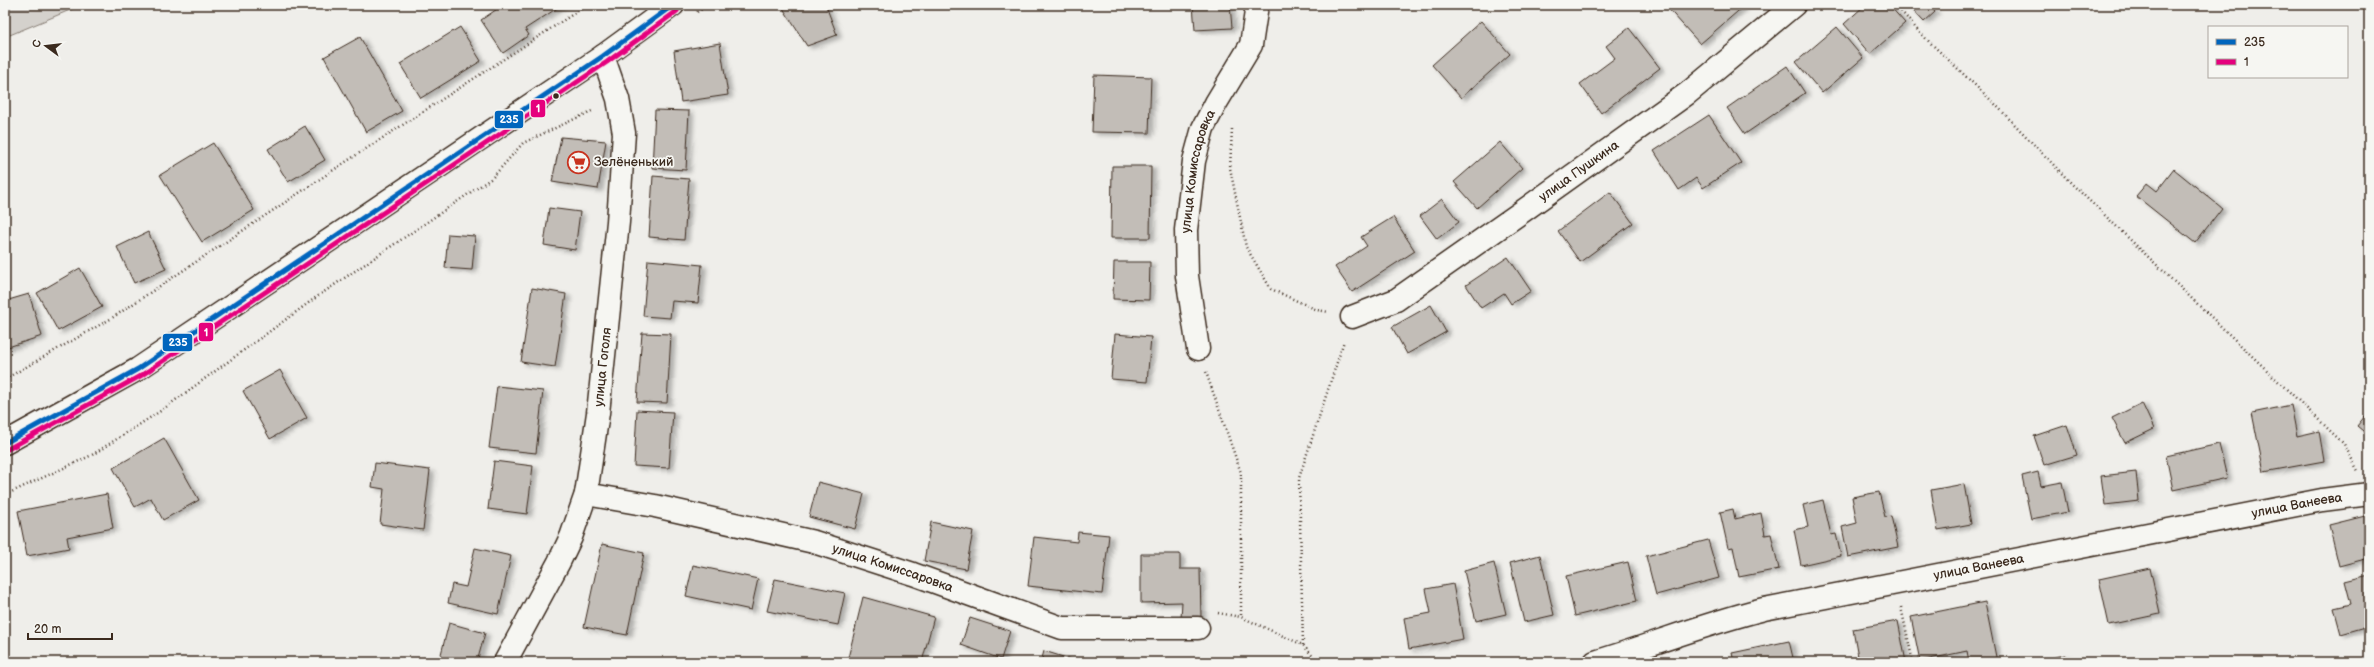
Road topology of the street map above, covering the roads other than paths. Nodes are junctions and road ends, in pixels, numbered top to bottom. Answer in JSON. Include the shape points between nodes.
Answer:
{"nodes":[{"id":1,"x":673,"y":5,"type":"edge"},
{"id":2,"x":1257,"y":5,"type":"edge"},
{"id":3,"x":1794,"y":5,"type":"edge"},
{"id":4,"x":603,"y":56,"type":"junction"},
{"id":5,"x":1352,"y":317,"type":"road end"},
{"id":6,"x":1198,"y":349,"type":"road end"},
{"id":7,"x":5,"y":443,"type":"edge"},
{"id":8,"x":586,"y":494,"type":"junction"},
{"id":9,"x":2369,"y":494,"type":"edge"},
{"id":10,"x":1198,"y":628,"type":"dead end"},
{"id":11,"x":505,"y":662,"type":"edge"},
{"id":12,"x":1595,"y":662,"type":"edge"}],
"edges":[{"from":1,"to":4,"type":"street"},
{"from":2,"to":6,"type":"street","name":"улица Комиссаровка","via":[[1251,44],[1203,128],[1194,161],[1186,230],[1187,276]]},
{"from":3,"to":5,"type":"street","name":"улица Пушкина","via":[[1688,93],[1530,206],[1396,300]]},
{"from":4,"to":7,"type":"street","via":[[138,370]]},
{"from":4,"to":8,"type":"street","name":"улица Гоголя","via":[[618,99],[624,133],[618,222],[598,413]]},
{"from":8,"to":10,"type":"street","name":"улица Комиссаровка","via":[[655,506],[814,542],[913,574],[1062,628]]},
{"from":8,"to":11,"type":"street","name":"улица Гоголя","via":[[565,550]]},
{"from":9,"to":12,"type":"street","name":"улица Ванеева","via":[[2322,500],[1721,619],[1644,648]]}]}
